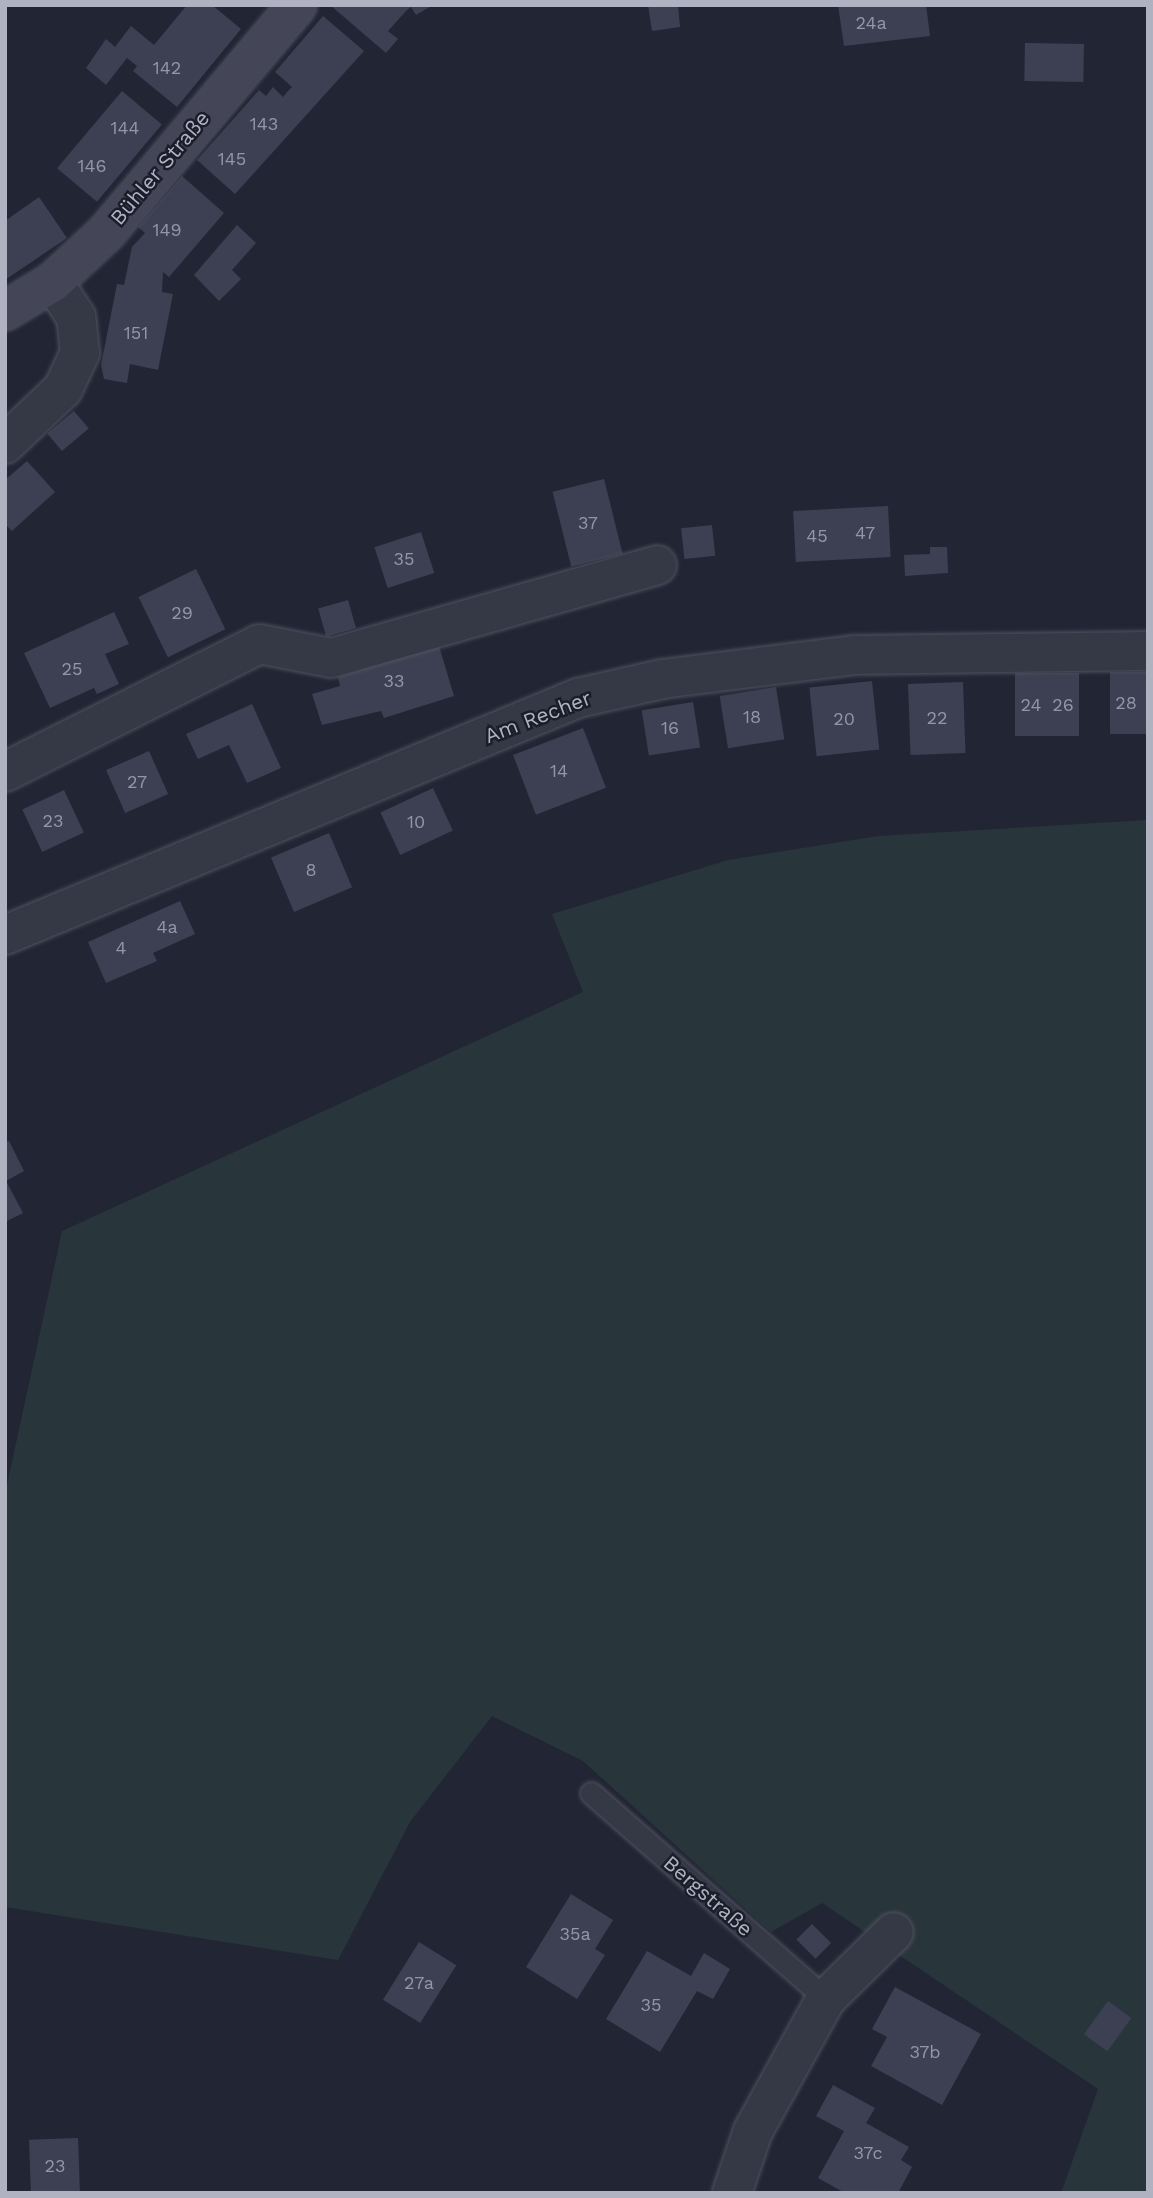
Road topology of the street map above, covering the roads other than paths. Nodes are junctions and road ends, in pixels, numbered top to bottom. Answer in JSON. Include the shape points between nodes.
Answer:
{"nodes":[{"id":1,"x":297,"y":5,"type":"edge"},
{"id":2,"x":53,"y":282,"type":"junction"},
{"id":3,"x":5,"y":311,"type":"edge"},
{"id":4,"x":5,"y":444,"type":"edge"},
{"id":5,"x":657,"y":565,"type":"dead end"},
{"id":6,"x":1148,"y":651,"type":"edge"},
{"id":7,"x":5,"y":772,"type":"edge"},
{"id":8,"x":5,"y":935,"type":"edge"},
{"id":9,"x":591,"y":1793,"type":"dead end"},
{"id":10,"x":894,"y":1932,"type":"dead end"},
{"id":11,"x":826,"y":1999,"type":"junction"},
{"id":12,"x":732,"y":2193,"type":"edge"}],
"edges":[{"from":1,"to":2,"type":"main road","name":"Bühler Straße","via":[[106,233]]},
{"from":2,"to":3,"type":"main road","name":"Bühler Straße"},
{"from":2,"to":4,"type":"street","via":[[76,317],[80,353],[63,389]]},
{"from":5,"to":7,"type":"street","via":[[331,658],[259,644]]},
{"from":6,"to":8,"type":"street","name":"Am Recher","via":[[854,655],[662,679],[578,698]]},
{"from":9,"to":11,"type":"lane","name":"Bergstraße"},
{"from":10,"to":11,"type":"street"},
{"from":11,"to":12,"type":"street","via":[[753,2131]]}]}
